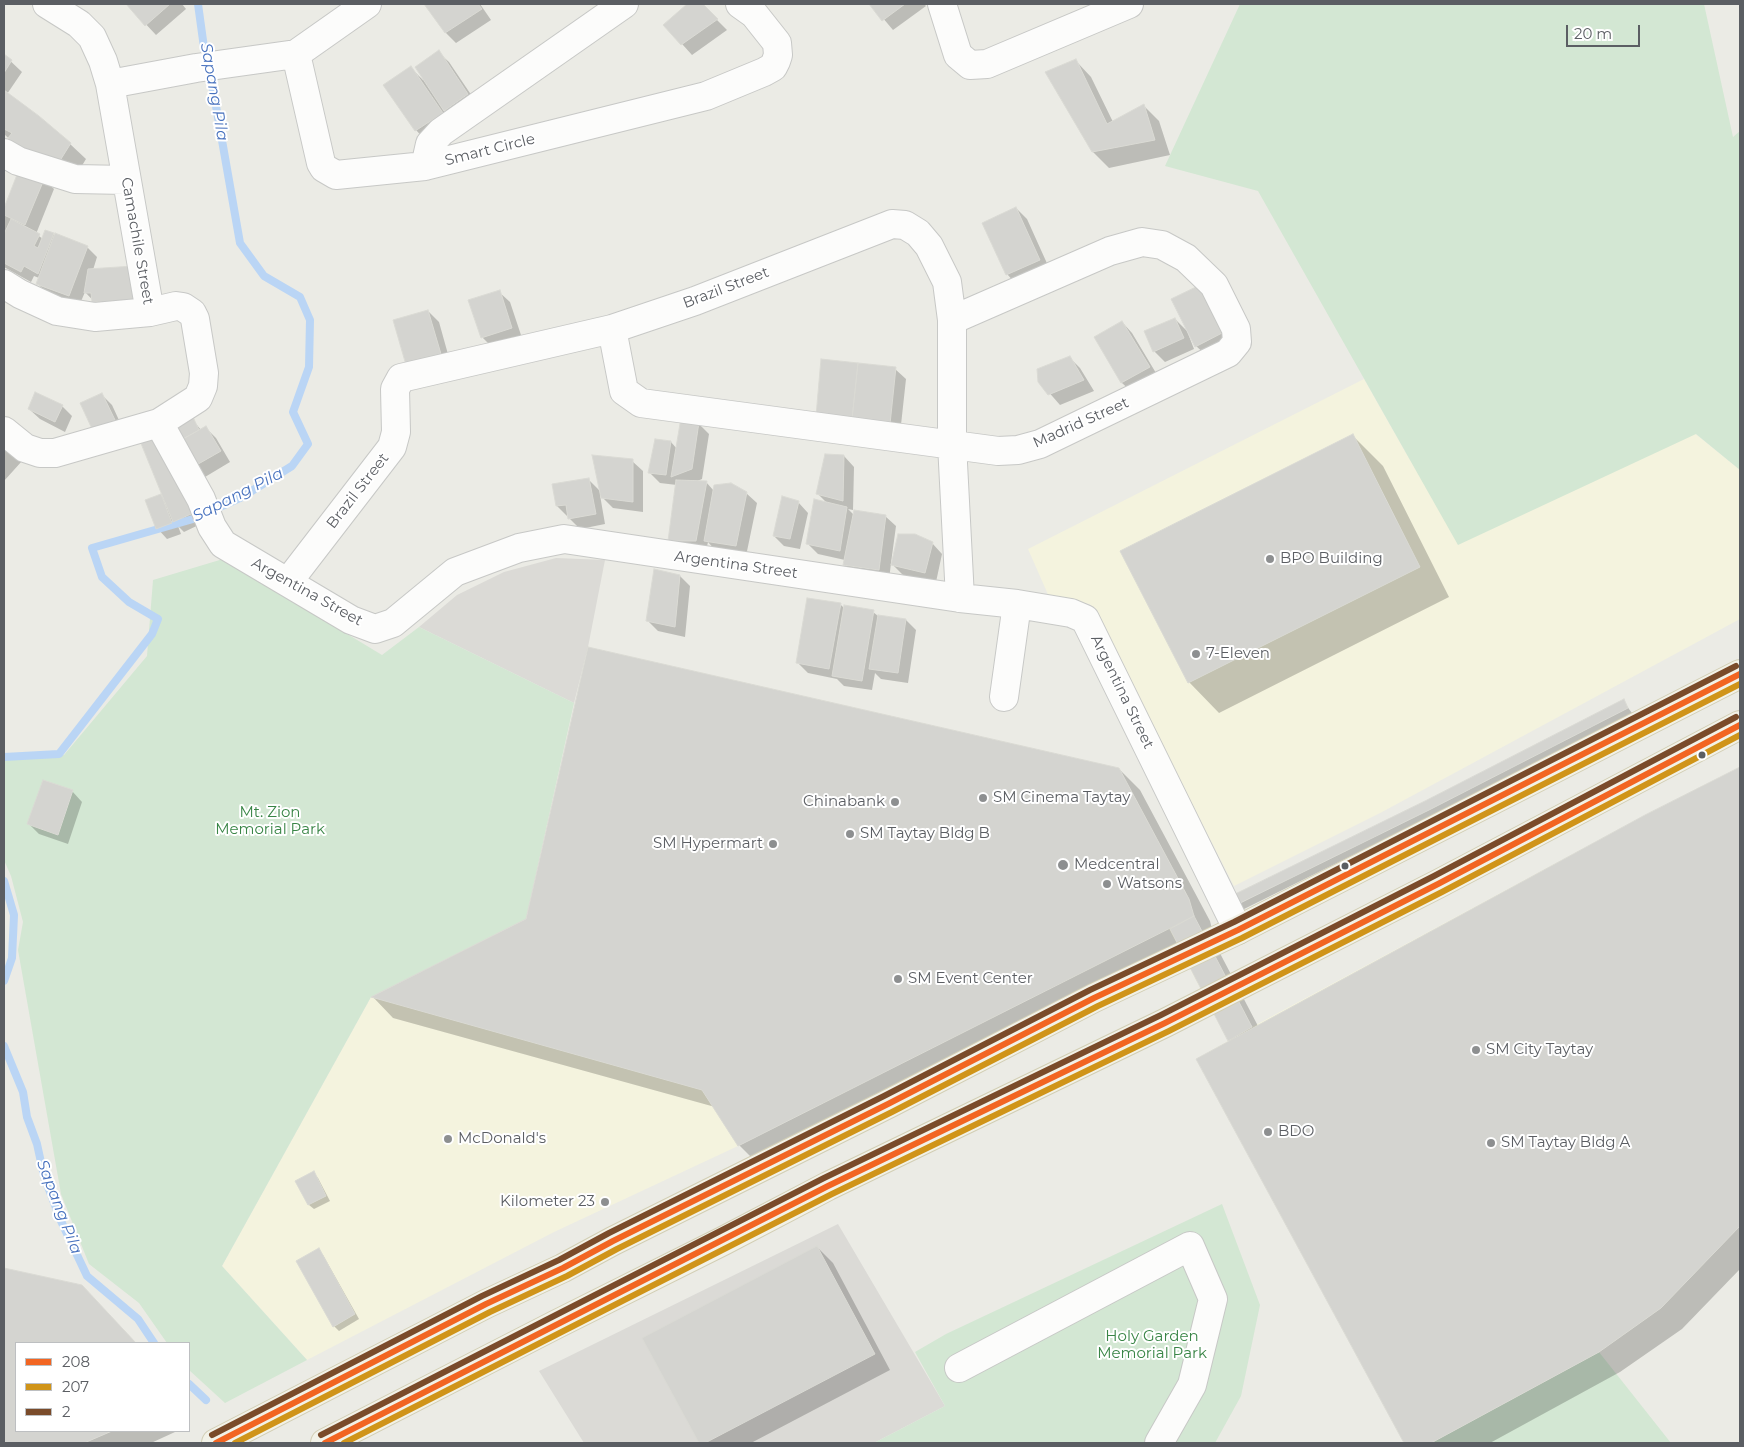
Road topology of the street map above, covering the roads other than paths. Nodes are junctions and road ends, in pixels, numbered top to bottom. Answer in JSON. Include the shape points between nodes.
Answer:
{"nodes":[{"id":1,"x":47,"y":4,"type":"edge"},
{"id":2,"x":368,"y":4,"type":"edge"},
{"id":3,"x":624,"y":4,"type":"edge"},
{"id":4,"x":942,"y":4,"type":"edge"},
{"id":5,"x":1129,"y":4,"type":"edge"},
{"id":6,"x":752,"y":7,"type":"edge"},
{"id":7,"x":296,"y":54,"type":"junction"},
{"id":8,"x":110,"y":84,"type":"junction"},
{"id":9,"x":4,"y":153,"type":"edge"},
{"id":10,"x":425,"y":166,"type":"junction"},
{"id":11,"x":126,"y":180,"type":"junction"},
{"id":12,"x":4,"y":284,"type":"edge"},
{"id":13,"x":150,"y":312,"type":"junction"},
{"id":14,"x":952,"y":320,"type":"junction"},
{"id":15,"x":612,"y":329,"type":"junction"},
{"id":16,"x":158,"y":423,"type":"junction"},
{"id":17,"x":4,"y":431,"type":"edge"},
{"id":18,"x":952,"y":444,"type":"junction"},
{"id":19,"x":288,"y":582,"type":"junction"},
{"id":20,"x":960,"y":598,"type":"junction"},
{"id":21,"x":1017,"y":604,"type":"junction"},
{"id":22,"x":1740,"y":674,"type":"edge"},
{"id":23,"x":1004,"y":697,"type":"dead end"},
{"id":24,"x":1740,"y":725,"type":"edge"},
{"id":25,"x":1238,"y":930,"type":"junction"},
{"id":26,"x":959,"y":1368,"type":"dead end"},
{"id":27,"x":217,"y":1443,"type":"edge"},
{"id":28,"x":326,"y":1443,"type":"edge"},
{"id":29,"x":1159,"y":1443,"type":"edge"}],
"edges":[{"from":1,"to":8,"type":"street","name":"Camachile Street","via":[[79,24],[92,37]]},
{"from":2,"to":7,"type":"street"},
{"from":3,"to":10,"type":"street","via":[[441,132],[430,144]]},
{"from":4,"to":5,"type":"street","via":[[958,55],[970,65],[987,64]]},
{"from":6,"to":10,"type":"street","name":"Smart Circle","via":[[778,48],[773,67],[756,77],[706,96]]},
{"from":7,"to":8,"type":"street"},
{"from":7,"to":10,"type":"street","name":"Smart Circle","via":[[324,168],[336,175]]},
{"from":8,"to":11,"type":"street","name":"Camachile Street"},
{"from":9,"to":11,"type":"street","via":[[18,161],[74,179]]},
{"from":11,"to":13,"type":"street","name":"Camachile Street"},
{"from":12,"to":13,"type":"street","via":[[58,311],[95,317]]},
{"from":13,"to":16,"type":"street","name":"Camachile Street","via":[[176,306],[192,313],[204,374],[198,398]]},
{"from":14,"to":15,"type":"street","name":"Brazil Street","via":[[947,282],[929,246],[918,233],[905,225],[892,224],[696,301]]},
{"from":14,"to":18,"type":"street","name":"Brazil Street"},
{"from":14,"to":18,"type":"street","name":"Madrid Street","via":[[1110,251],[1142,242],[1162,245],[1186,258],[1214,286],[1236,329],[1237,342],[1228,353],[1040,444],[998,451]]},
{"from":15,"to":18,"type":"street","name":"Madrid Street","via":[[624,391],[640,403]]},
{"from":15,"to":19,"type":"street","name":"Brazil Street","via":[[401,378],[395,389],[396,432],[392,447]]},
{"from":16,"to":17,"type":"street","name":"Camachile Street","via":[[55,453],[25,448]]},
{"from":16,"to":19,"type":"street","name":"Argentina Street","via":[[223,544]]},
{"from":18,"to":20,"type":"street","name":"Brazil Street"},
{"from":19,"to":20,"type":"street","name":"Argentina Street","via":[[351,620],[375,629],[393,623],[454,572],[518,548],[564,539]]},
{"from":20,"to":21,"type":"street","name":"Argentina Street"},
{"from":21,"to":23,"type":"street"},
{"from":21,"to":25,"type":"street","name":"Argentina Street","via":[[1071,613],[1085,619]]},
{"from":22,"to":25,"type":"main road"},
{"from":24,"to":28,"type":"main road","via":[[1165,1024],[828,1186]]},
{"from":25,"to":27,"type":"main road","via":[[1094,998]]},
{"from":26,"to":29,"type":"street","via":[[1190,1246],[1214,1299],[1192,1385]]}]}
